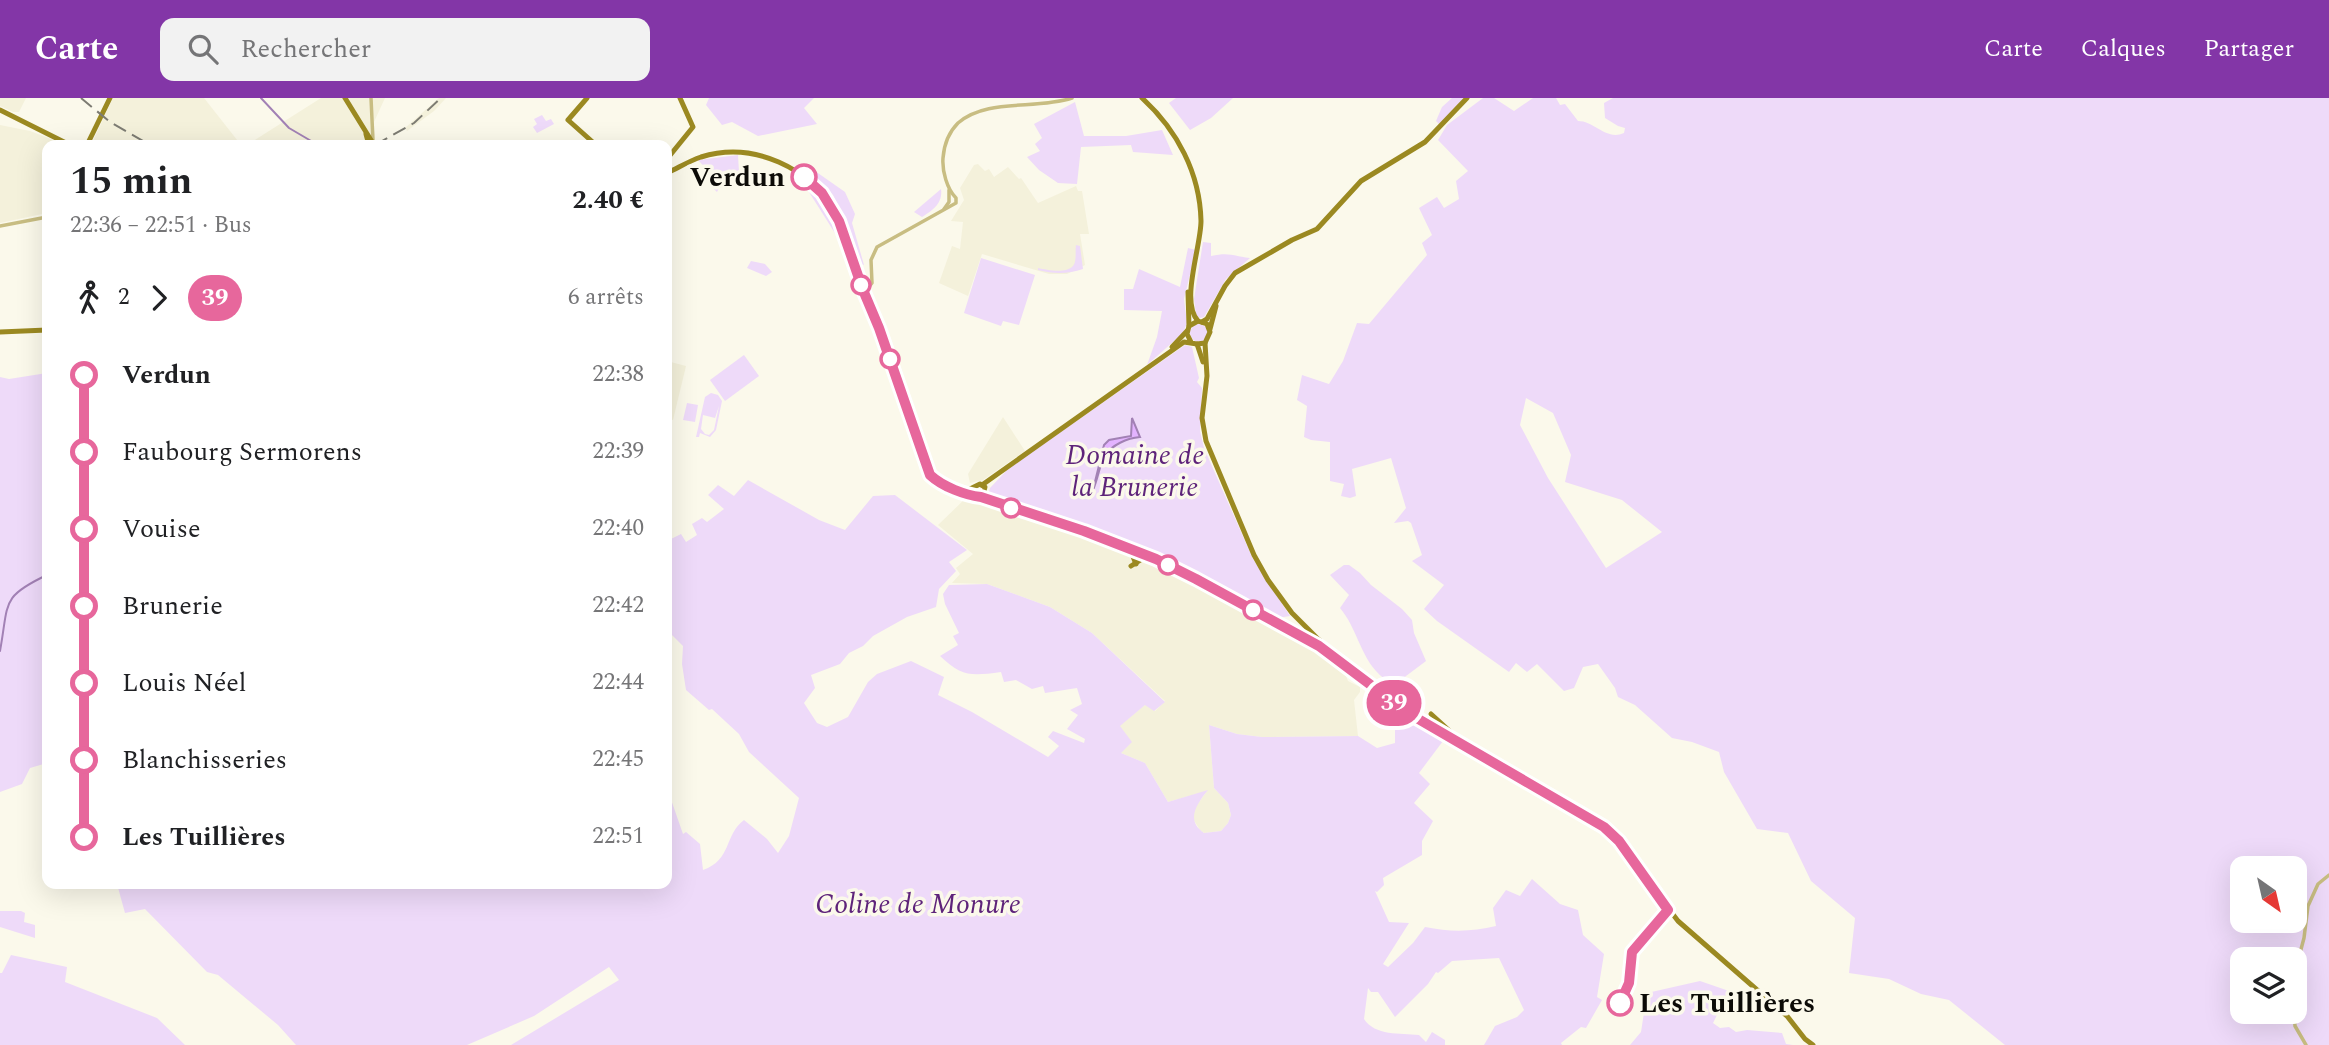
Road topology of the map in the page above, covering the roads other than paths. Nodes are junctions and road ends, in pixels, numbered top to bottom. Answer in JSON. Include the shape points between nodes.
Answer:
{"nodes":[{"id":1,"x":110,"y":98,"type":"edge"},
{"id":2,"x":345,"y":98,"type":"edge"},
{"id":3,"x":371,"y":98,"type":"edge"},
{"id":4,"x":587,"y":98,"type":"edge"},
{"id":5,"x":680,"y":98,"type":"edge"},
{"id":6,"x":1072,"y":98,"type":"edge"},
{"id":7,"x":1142,"y":98,"type":"edge"},
{"id":8,"x":1467,"y":98,"type":"edge"},
{"id":9,"x":0,"y":110,"type":"edge"},
{"id":10,"x":18,"y":120,"type":"junction"},
{"id":11,"x":60,"y":140,"type":"edge"},
{"id":12,"x":72,"y":140,"type":"edge"},
{"id":13,"x":85,"y":140,"type":"edge"},
{"id":14,"x":370,"y":140,"type":"edge"},
{"id":15,"x":372,"y":140,"type":"edge"},
{"id":16,"x":590,"y":140,"type":"edge"},
{"id":17,"x":672,"y":153,"type":"edge"},
{"id":18,"x":672,"y":170,"type":"edge"},
{"id":19,"x":42,"y":217,"type":"edge"},
{"id":20,"x":0,"y":226,"type":"edge"},
{"id":21,"x":1196,"y":265,"type":"junction"},
{"id":22,"x":865,"y":289,"type":"junction"},
{"id":23,"x":1222,"y":290,"type":"junction"},
{"id":24,"x":1200,"y":321,"type":"junction"},
{"id":25,"x":1188,"y":329,"type":"junction"},
{"id":26,"x":1210,"y":329,"type":"junction"},
{"id":27,"x":42,"y":330,"type":"edge"},
{"id":28,"x":0,"y":332,"type":"edge"},
{"id":29,"x":1205,"y":342,"type":"junction"},
{"id":30,"x":1194,"y":343,"type":"junction"},
{"id":31,"x":1154,"y":363,"type":"junction"},
{"id":32,"x":1206,"y":382,"type":"junction"},
{"id":33,"x":983,"y":491,"type":"junction"},
{"id":34,"x":973,"y":492,"type":"junction"},
{"id":35,"x":1084,"y":531,"type":"junction"},
{"id":36,"x":1108,"y":542,"type":"junction"},
{"id":37,"x":1137,"y":551,"type":"junction"},
{"id":38,"x":1147,"y":556,"type":"junction"},
{"id":39,"x":1135,"y":564,"type":"junction"},
{"id":40,"x":1318,"y":639,"type":"junction"},
{"id":41,"x":1354,"y":671,"type":"junction"},
{"id":42,"x":1432,"y":714,"type":"dead end"},
{"id":43,"x":1460,"y":741,"type":"junction"},
{"id":44,"x":1487,"y":758,"type":"junction"},
{"id":45,"x":2329,"y":875,"type":"edge"},
{"id":46,"x":2302,"y":947,"type":"edge"},
{"id":47,"x":2295,"y":1024,"type":"edge"},
{"id":48,"x":1813,"y":1045,"type":"edge"},
{"id":49,"x":2306,"y":1045,"type":"edge"}],
"edges":[{"from":1,"to":13,"type":"main road"},
{"from":2,"to":14,"type":"main road"},
{"from":3,"to":15,"type":"street"},
{"from":4,"to":16,"type":"main road","via":[[568,120]]},
{"from":5,"to":17,"type":"main road","via":[[692,127]]},
{"from":6,"to":22,"type":"street","via":[[990,105],[964,117],[950,133],[943,152],[951,200],[943,211],[877,247],[871,260],[872,283]]},
{"from":7,"to":21,"type":"main road","via":[[1175,136],[1194,176],[1201,222]]},
{"from":8,"to":23,"type":"main road","via":[[1425,142],[1361,181],[1317,229],[1247,265]]},
{"from":9,"to":10,"type":"main road"},
{"from":10,"to":11,"type":"main road"},
{"from":10,"to":12,"type":"main road"},
{"from":18,"to":22,"type":"main road","via":[[729,152],[770,158],[794,170],[833,208]]},
{"from":19,"to":20,"type":"street"},
{"from":21,"to":24,"type":"main road","via":[[1191,301],[1192,313]]},
{"from":21,"to":25,"type":"main road","via":[[1187,300]]},
{"from":22,"to":34,"type":"main road","via":[[932,475],[961,492]]},
{"from":23,"to":24,"type":"main road","via":[[1208,317]]},
{"from":23,"to":26,"type":"main road"},
{"from":24,"to":25,"type":"main road"},
{"from":24,"to":26,"type":"main road"},
{"from":25,"to":30,"type":"main road"},
{"from":25,"to":31,"type":"main road"},
{"from":26,"to":29,"type":"main road"},
{"from":27,"to":28,"type":"main road"},
{"from":29,"to":30,"type":"main road"},
{"from":29,"to":32,"type":"main road"},
{"from":30,"to":31,"type":"main road","via":[[1184,342]]},
{"from":30,"to":32,"type":"main road"},
{"from":31,"to":33,"type":"main road","via":[[998,474]]},
{"from":32,"to":40,"type":"main road","via":[[1202,418],[1206,441],[1250,546],[1277,594]]},
{"from":33,"to":34,"type":"main road"},
{"from":33,"to":34,"type":"main road","via":[[976,485]]},
{"from":33,"to":35,"type":"main road","via":[[992,502]]},
{"from":35,"to":36,"type":"main road"},
{"from":35,"to":37,"type":"main road"},
{"from":36,"to":37,"type":"main road"},
{"from":36,"to":39,"type":"main road","via":[[1130,552]]},
{"from":37,"to":38,"type":"main road"},
{"from":37,"to":39,"type":"main road"},
{"from":38,"to":39,"type":"main road"},
{"from":38,"to":41,"type":"main road","via":[[1319,646]]},
{"from":40,"to":41,"type":"main road"},
{"from":40,"to":43,"type":"main road","via":[[1393,699]]},
{"from":41,"to":44,"type":"main road","via":[[1408,713]]},
{"from":42,"to":43,"type":"main road"},
{"from":43,"to":44,"type":"main road"},
{"from":44,"to":48,"type":"main road","via":[[1611,833],[1674,917],[1787,1016]]},
{"from":45,"to":46,"type":"street","via":[[2318,884],[2308,906]]},
{"from":47,"to":49,"type":"street"}]}
